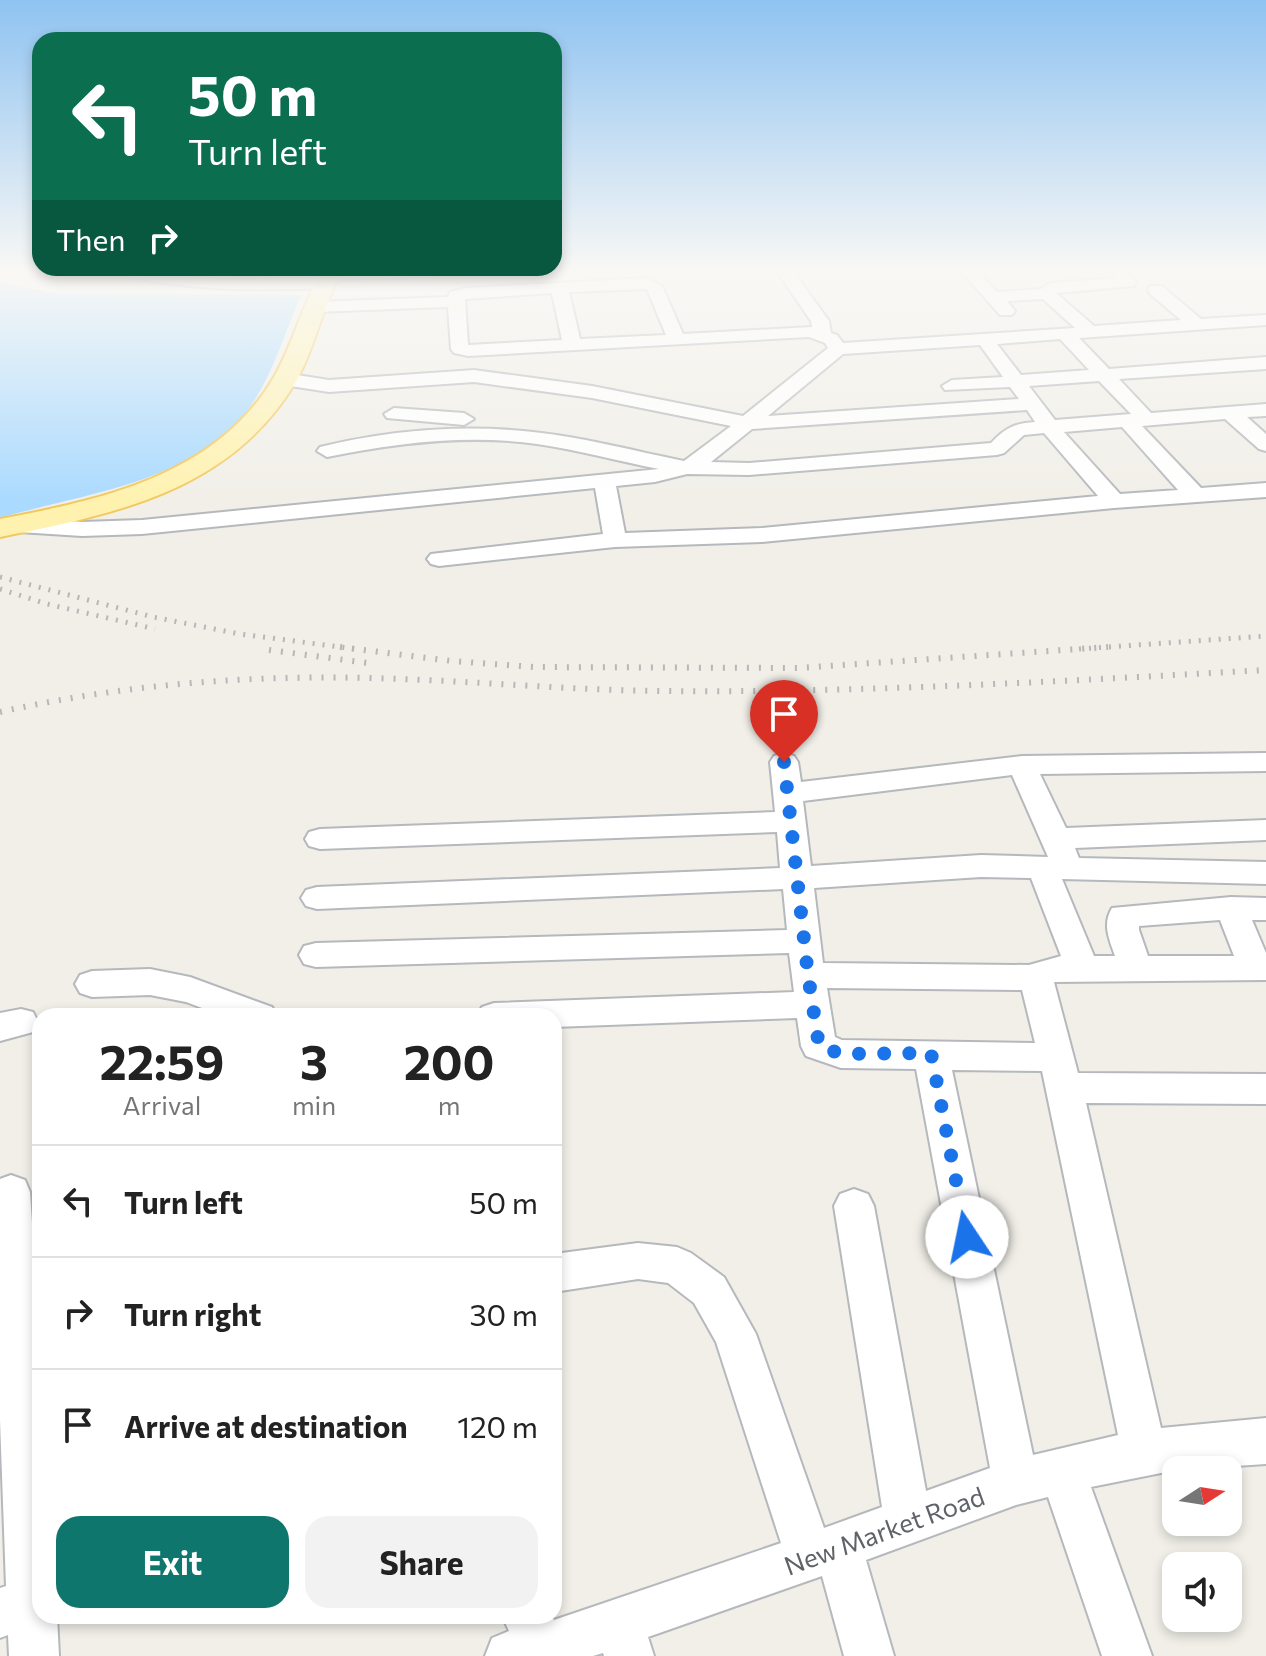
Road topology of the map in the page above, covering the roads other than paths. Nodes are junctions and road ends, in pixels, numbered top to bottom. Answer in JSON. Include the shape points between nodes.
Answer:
{"nodes":[{"id":1,"x":298,"y":347,"type":"edge"},
{"id":2,"x":460,"y":347,"type":"edge"},
{"id":3,"x":523,"y":347,"type":"edge"},
{"id":4,"x":859,"y":347,"type":"edge"},
{"id":5,"x":991,"y":347,"type":"edge"},
{"id":6,"x":1078,"y":347,"type":"edge"},
{"id":7,"x":1247,"y":347,"type":"edge"},
{"id":8,"x":838,"y":349,"type":"joint"},
{"id":9,"x":1266,"y":363,"type":"edge"},
{"id":10,"x":1106,"y":376,"type":"junction"},
{"id":11,"x":284,"y":379,"type":"junction"},
{"id":12,"x":1019,"y":382,"type":"junction"},
{"id":13,"x":952,"y":386,"type":"dead end"},
{"id":14,"x":1035,"y":404,"type":"junction"},
{"id":15,"x":1266,"y":410,"type":"edge"},
{"id":16,"x":394,"y":414,"type":"dead end"},
{"id":17,"x":1231,"y":414,"type":"junction"},
{"id":18,"x":1136,"y":420,"type":"junction"},
{"id":19,"x":747,"y":423,"type":"junction"},
{"id":20,"x":1050,"y":428,"type":"junction"},
{"id":21,"x":1266,"y":445,"type":"edge"},
{"id":22,"x":327,"y":451,"type":"dead end"},
{"id":23,"x":703,"y":457,"type":"junction"},
{"id":24,"x":605,"y":483,"type":"junction"},
{"id":25,"x":1266,"y":490,"type":"edge"},
{"id":26,"x":1195,"y":495,"type":"junction"},
{"id":27,"x":1114,"y":501,"type":"junction"},
{"id":28,"x":10,"y":527,"type":"edge"},
{"id":29,"x":615,"y":540,"type":"junction"},
{"id":30,"x":439,"y":559,"type":"dead end"},
{"id":31,"x":1266,"y":762,"type":"edge"},
{"id":32,"x":1022,"y":765,"type":"junction"},
{"id":33,"x":788,"y":792,"type":"junction"},
{"id":34,"x":1266,"y":830,"type":"edge"},
{"id":35,"x":320,"y":839,"type":"dead end"},
{"id":36,"x":1056,"y":858,"type":"junction"},
{"id":37,"x":1266,"y":873,"type":"edge"},
{"id":38,"x":796,"y":878,"type":"junction"},
{"id":39,"x":317,"y":898,"type":"dead end"},
{"id":40,"x":1231,"y":908,"type":"junction"},
{"id":41,"x":1266,"y":909,"type":"edge"},
{"id":42,"x":805,"y":941,"type":"junction"},
{"id":43,"x":316,"y":955,"type":"dead end"},
{"id":44,"x":1260,"y":967,"type":"edge"},
{"id":45,"x":1083,"y":970,"type":"junction"},
{"id":46,"x":1136,"y":971,"type":"junction"},
{"id":47,"x":1036,"y":978,"type":"junction"},
{"id":48,"x":92,"y":984,"type":"dead end"},
{"id":49,"x":810,"y":990,"type":"junction"},
{"id":50,"x":238,"y":1008,"type":"edge"},
{"id":51,"x":562,"y":1010,"type":"edge"},
{"id":52,"x":931,"y":1053,"type":"junction"},
{"id":53,"x":1059,"y":1072,"type":"junction"},
{"id":54,"x":1266,"y":1089,"type":"edge"},
{"id":55,"x":11,"y":1192,"type":"dead end"},
{"id":56,"x":854,"y":1206,"type":"dead end"},
{"id":57,"x":562,"y":1272,"type":"edge"},
{"id":58,"x":1266,"y":1441,"type":"edge"},
{"id":59,"x":1144,"y":1452,"type":"junction"},
{"id":60,"x":1061,"y":1469,"type":"junction"},
{"id":61,"x":1016,"y":1482,"type":"junction"},
{"id":62,"x":908,"y":1521,"type":"junction"},
{"id":63,"x":824,"y":1552,"type":"junction"},
{"id":64,"x":16,"y":1607,"type":"edge"},
{"id":65,"x":624,"y":1639,"type":"edge"},
{"id":66,"x":526,"y":1640,"type":"edge"},
{"id":67,"x":34,"y":1656,"type":"edge"},
{"id":68,"x":869,"y":1656,"type":"edge"},
{"id":69,"x":1127,"y":1656,"type":"edge"}],
"edges":[{"from":1,"to":11,"type":"main road"},
{"from":2,"to":3,"type":"street"},
{"from":4,"to":8,"type":"street"},
{"from":5,"to":12,"type":"street"},
{"from":6,"to":10,"type":"street"},
{"from":7,"to":9,"type":"street"},
{"from":8,"to":19,"type":"street"},
{"from":9,"to":10,"type":"street"},
{"from":10,"to":12,"type":"street"},
{"from":10,"to":18,"type":"street"},
{"from":11,"to":19,"type":"street","via":[[329,386],[474,376],[592,392]]},
{"from":11,"to":28,"type":"main road","via":[[259,418],[211,461],[152,489]]},
{"from":12,"to":13,"type":"street"},
{"from":12,"to":14,"type":"street"},
{"from":14,"to":19,"type":"street"},
{"from":14,"to":20,"type":"street"},
{"from":15,"to":17,"type":"street"},
{"from":16,"to":23,"type":"street","via":[[544,425]]},
{"from":17,"to":18,"type":"street"},
{"from":17,"to":21,"type":"street"},
{"from":18,"to":20,"type":"street"},
{"from":18,"to":26,"type":"street"},
{"from":19,"to":23,"type":"street"},
{"from":20,"to":23,"type":"street","via":[[1020,429],[997,449],[980,451],[749,469]]},
{"from":20,"to":27,"type":"street"},
{"from":22,"to":23,"type":"street","via":[[381,440],[481,434]]},
{"from":23,"to":24,"type":"street","via":[[655,476]]},
{"from":24,"to":28,"type":"street","via":[[142,527]]},
{"from":24,"to":29,"type":"street"},
{"from":25,"to":26,"type":"street"},
{"from":26,"to":27,"type":"street"},
{"from":27,"to":29,"type":"street","via":[[762,535]]},
{"from":29,"to":30,"type":"street"},
{"from":31,"to":32,"type":"street"},
{"from":32,"to":33,"type":"street"},
{"from":32,"to":36,"type":"street"},
{"from":33,"to":35,"type":"street"},
{"from":33,"to":38,"type":"street"},
{"from":34,"to":36,"type":"street"},
{"from":36,"to":37,"type":"street","via":[[1110,871]]},
{"from":36,"to":38,"type":"street"},
{"from":36,"to":45,"type":"street"},
{"from":38,"to":39,"type":"street"},
{"from":38,"to":42,"type":"street"},
{"from":40,"to":41,"type":"street"},
{"from":40,"to":44,"type":"street"},
{"from":40,"to":46,"type":"street","via":[[1123,916]]},
{"from":42,"to":43,"type":"street"},
{"from":42,"to":49,"type":"street"},
{"from":44,"to":46,"type":"street"},
{"from":45,"to":46,"type":"street"},
{"from":45,"to":47,"type":"street","via":[[1061,968]]},
{"from":47,"to":49,"type":"street"},
{"from":47,"to":53,"type":"street"},
{"from":48,"to":50,"type":"street","via":[[150,982]]},
{"from":49,"to":51,"type":"street"},
{"from":49,"to":52,"type":"street","via":[[819,1046],[830,1051]]},
{"from":52,"to":53,"type":"street"},
{"from":52,"to":61,"type":"street"},
{"from":53,"to":54,"type":"street"},
{"from":53,"to":59,"type":"street"},
{"from":55,"to":64,"type":"street"},
{"from":56,"to":62,"type":"street"},
{"from":57,"to":63,"type":"street","via":[[638,1261],[677,1266],[709,1290],[735,1334]]},
{"from":58,"to":59,"type":"street","name":"New Market Road"},
{"from":59,"to":60,"type":"street","name":"New Market Road"},
{"from":60,"to":61,"type":"street","name":"New Market Road"},
{"from":60,"to":69,"type":"street"},
{"from":61,"to":62,"type":"street","name":"New Market Road"},
{"from":62,"to":63,"type":"street","name":"New Market Road"},
{"from":63,"to":65,"type":"street","name":"New Market Road"},
{"from":63,"to":68,"type":"street"},
{"from":64,"to":67,"type":"street"},
{"from":65,"to":66,"type":"street","name":"New Market Road"}]}
